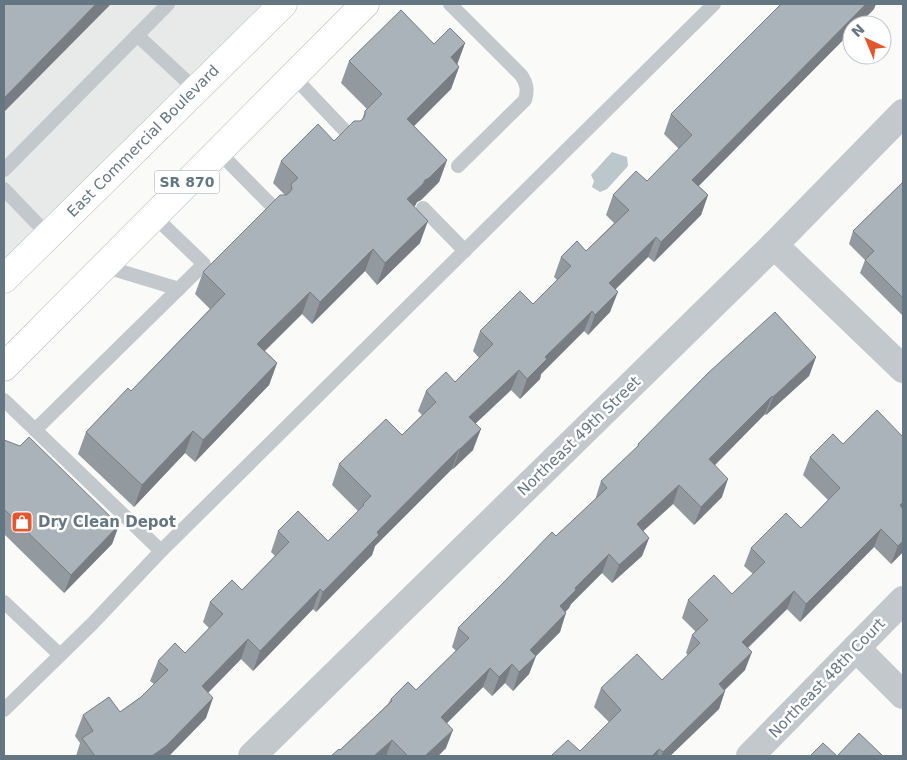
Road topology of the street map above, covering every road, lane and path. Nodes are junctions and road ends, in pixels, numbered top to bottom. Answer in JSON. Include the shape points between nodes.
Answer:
{"nodes":[{"id":1,"x":168,"y":4,"type":"edge"},
{"id":2,"x":283,"y":4,"type":"edge"},
{"id":3,"x":365,"y":4,"type":"edge"},
{"id":4,"x":450,"y":4,"type":"edge"},
{"id":5,"x":714,"y":4,"type":"edge"},
{"id":6,"x":137,"y":35,"type":"junction"},
{"id":7,"x":293,"y":76,"type":"junction"},
{"id":8,"x":195,"y":90,"type":"junction"},
{"id":9,"x":903,"y":113,"type":"edge"},
{"id":10,"x":349,"y":135,"type":"edge"},
{"id":11,"x":218,"y":151,"type":"junction"},
{"id":12,"x":458,"y":166,"type":"dead end"},
{"id":13,"x":4,"y":170,"type":"edge"},
{"id":14,"x":4,"y":189,"type":"edge"},
{"id":15,"x":423,"y":208,"type":"edge"},
{"id":16,"x":275,"y":209,"type":"edge"},
{"id":17,"x":154,"y":216,"type":"junction"},
{"id":18,"x":48,"y":235,"type":"junction"},
{"id":19,"x":774,"y":245,"type":"junction"},
{"id":20,"x":465,"y":251,"type":"junction"},
{"id":21,"x":103,"y":266,"type":"junction"},
{"id":22,"x":4,"y":279,"type":"edge"},
{"id":23,"x":179,"y":289,"type":"junction"},
{"id":24,"x":5,"y":361,"type":"edge"},
{"id":25,"x":903,"y":369,"type":"edge"},
{"id":26,"x":4,"y":400,"type":"edge"},
{"id":27,"x":35,"y":430,"type":"junction"},
{"id":28,"x":161,"y":551,"type":"junction"},
{"id":29,"x":903,"y":600,"type":"edge"},
{"id":30,"x":4,"y":602,"type":"edge"},
{"id":31,"x":856,"y":648,"type":"junction"},
{"id":32,"x":60,"y":655,"type":"junction"},
{"id":33,"x":903,"y":695,"type":"edge"},
{"id":34,"x":4,"y":710,"type":"edge"},
{"id":35,"x":252,"y":756,"type":"edge"},
{"id":36,"x":750,"y":756,"type":"edge"}],
"edges":[{"from":1,"to":6,"type":"lane"},
{"from":2,"to":8,"type":"main road","name":"East Commercial Boulevard"},
{"from":3,"to":7,"type":"main road","number":"SR 870"},
{"from":4,"to":12,"type":"lane","via":[[521,76],[528,92],[525,100]]},
{"from":5,"to":20,"type":"lane"},
{"from":6,"to":8,"type":"lane"},
{"from":6,"to":13,"type":"lane"},
{"from":7,"to":10,"type":"lane"},
{"from":7,"to":11,"type":"main road","number":"SR 870"},
{"from":8,"to":18,"type":"main road","name":"East Commercial Boulevard"},
{"from":9,"to":19,"type":"street","name":"Northeast 49th Street"},
{"from":11,"to":16,"type":"lane"},
{"from":11,"to":17,"type":"main road","number":"SR 870"},
{"from":14,"to":18,"type":"lane"},
{"from":15,"to":20,"type":"lane"},
{"from":17,"to":21,"type":"main road","number":"SR 870"},
{"from":17,"to":23,"type":"lane","via":[[204,264]]},
{"from":18,"to":22,"type":"main road","name":"East Commercial Boulevard"},
{"from":19,"to":25,"type":"street"},
{"from":19,"to":35,"type":"street","name":"Northeast 49th Street"},
{"from":20,"to":28,"type":"lane"},
{"from":21,"to":23,"type":"lane"},
{"from":21,"to":24,"type":"main road","number":"SR 870"},
{"from":23,"to":27,"type":"lane"},
{"from":26,"to":27,"type":"lane"},
{"from":27,"to":28,"type":"lane"},
{"from":28,"to":32,"type":"lane"},
{"from":29,"to":31,"type":"street","name":"Northeast 48th Court"},
{"from":30,"to":32,"type":"lane"},
{"from":31,"to":33,"type":"street"},
{"from":31,"to":36,"type":"street","name":"Northeast 48th Court"},
{"from":32,"to":34,"type":"lane"}]}
